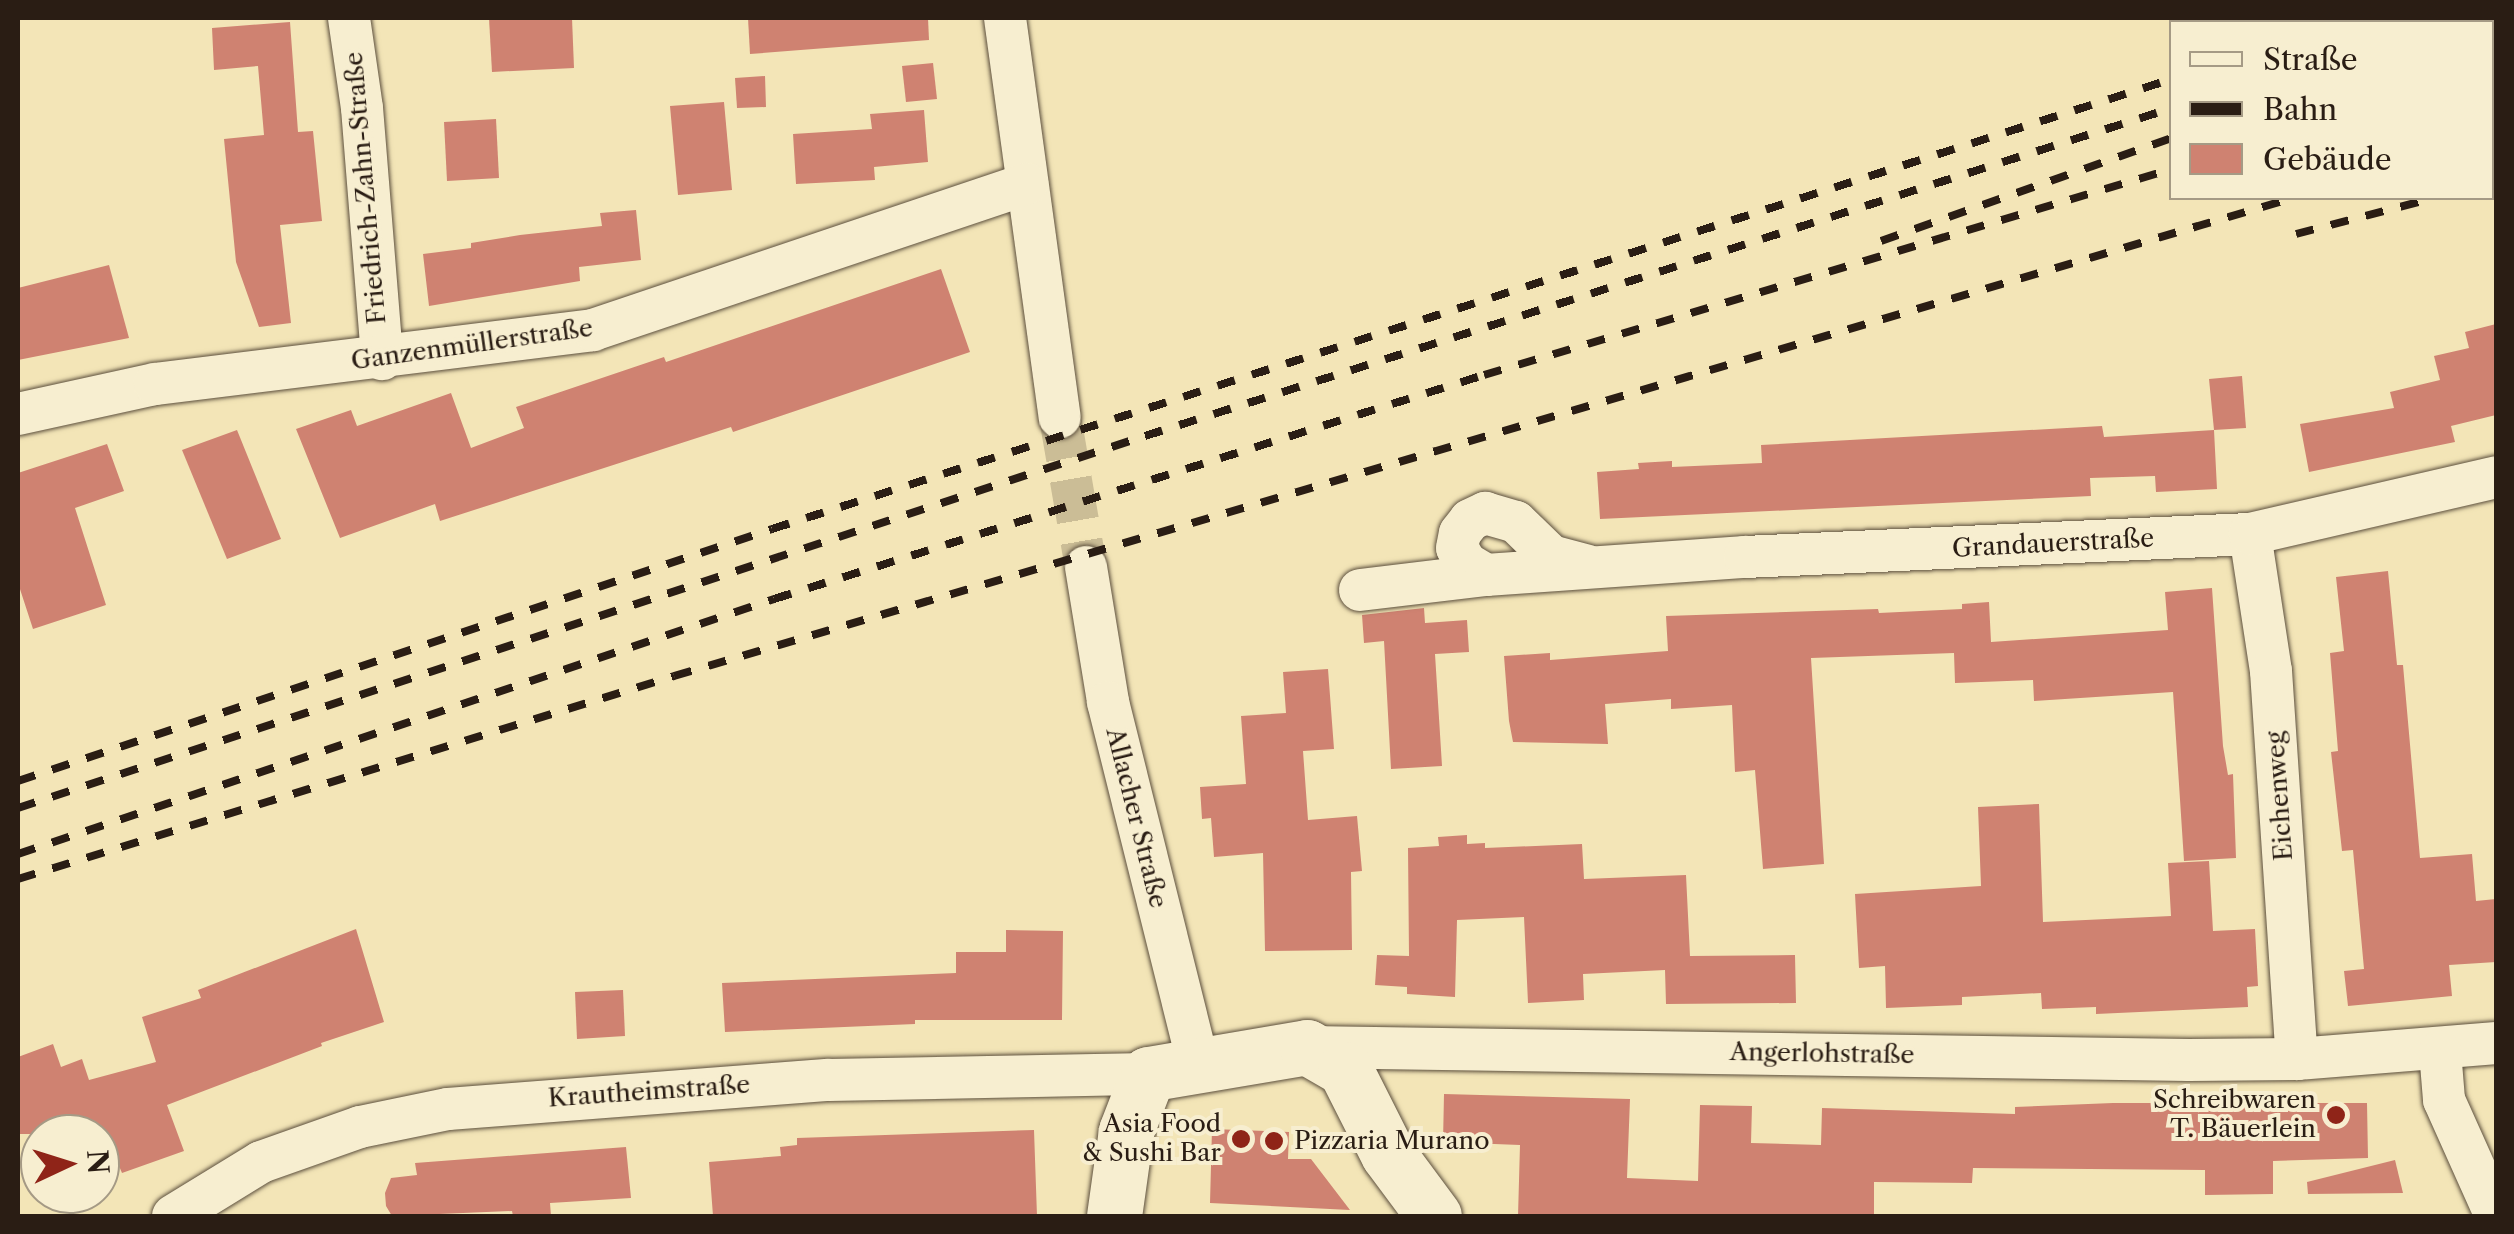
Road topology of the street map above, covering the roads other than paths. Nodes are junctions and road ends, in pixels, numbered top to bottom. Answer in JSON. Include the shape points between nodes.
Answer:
{"nodes":[{"id":1,"x":349,"y":18,"type":"edge"},
{"id":2,"x":1005,"y":18,"type":"edge"},
{"id":3,"x":1027,"y":184,"type":"junction"},
{"id":4,"x":382,"y":359,"type":"junction"},
{"id":5,"x":18,"y":414,"type":"edge"},
{"id":6,"x":1060,"y":417,"type":"tunnel mouth"},
{"id":7,"x":2496,"y":477,"type":"edge"},
{"id":8,"x":2250,"y":534,"type":"junction"},
{"id":9,"x":1603,"y":566,"type":"junction"},
{"id":10,"x":1086,"y":567,"type":"tunnel mouth"},
{"id":11,"x":1486,"y":575,"type":"junction"},
{"id":12,"x":1360,"y":590,"type":"dead end"},
{"id":13,"x":2496,"y":1044,"type":"edge"},
{"id":14,"x":1307,"y":1047,"type":"junction"},
{"id":15,"x":2440,"y":1051,"type":"junction"},
{"id":16,"x":2297,"y":1059,"type":"junction"},
{"id":17,"x":1174,"y":1070,"type":"junction"},
{"id":18,"x":172,"y":1216,"type":"edge"},
{"id":19,"x":1114,"y":1216,"type":"edge"},
{"id":20,"x":1434,"y":1216,"type":"edge"},
{"id":21,"x":2496,"y":1216,"type":"edge"}],
"edges":[{"from":1,"to":4,"type":"street","name":"Friedrich-Zahn-Straße"},
{"from":2,"to":3,"type":"street"},
{"from":3,"to":4,"type":"street","name":"Ganzenmüllerstraße","via":[[593,330]]},
{"from":3,"to":6,"type":"street"},
{"from":4,"to":5,"type":"street","name":"Ganzenmüllerstraße","via":[[155,384]]},
{"from":7,"to":8,"type":"street","name":"Grandauerstraße"},
{"from":8,"to":9,"type":"street","name":"Grandauerstraße"},
{"from":8,"to":16,"type":"street","name":"Eichenweg","via":[[2271,671]]},
{"from":9,"to":11,"type":"street","name":"Grandauerstraße"},
{"from":9,"to":11,"type":"street","name":"Grandauerstraße","via":[[1551,556],[1516,522],[1485,513],[1470,520],[1457,548],[1466,564]]},
{"from":10,"to":17,"type":"street","name":"Allacher Straße"},
{"from":11,"to":12,"type":"street","name":"Grandauerstraße"},
{"from":13,"to":15,"type":"street","name":"Angerlohstraße"},
{"from":14,"to":16,"type":"street","name":"Angerlohstraße"},
{"from":14,"to":17,"type":"street","name":"Angerlohstraße"},
{"from":14,"to":20,"type":"street","via":[[1345,1069],[1388,1154]]},
{"from":15,"to":16,"type":"street","name":"Angerlohstraße"},
{"from":15,"to":21,"type":"street","via":[[2444,1100]]},
{"from":17,"to":18,"type":"street","name":"Krautheimstraße","via":[[829,1080],[448,1109],[360,1126],[261,1162]]},
{"from":17,"to":19,"type":"street","via":[[1126,1131]]}]}
